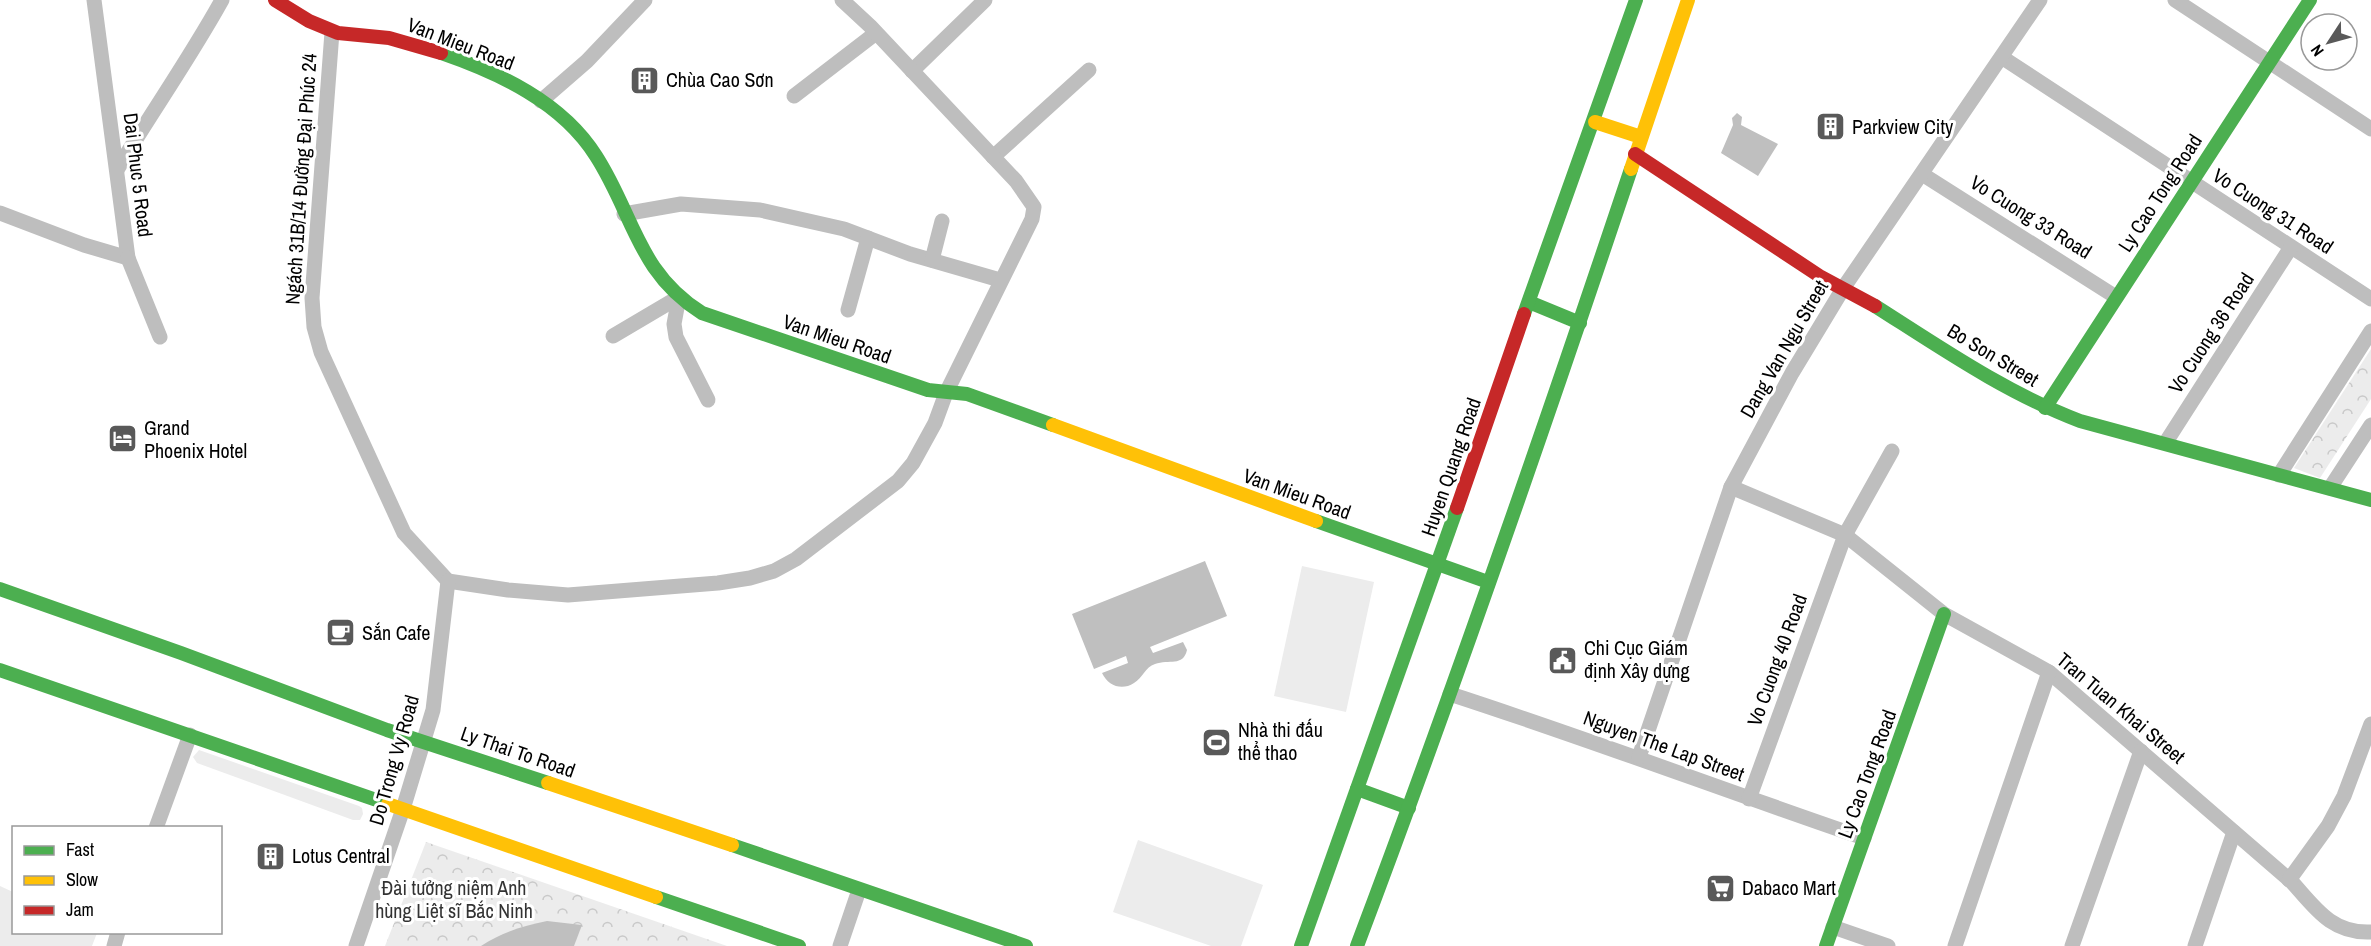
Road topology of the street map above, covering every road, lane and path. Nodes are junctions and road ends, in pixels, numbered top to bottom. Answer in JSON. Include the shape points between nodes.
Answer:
{"nodes":[{"id":1,"x":94,"y":0,"type":"edge"},
{"id":2,"x":222,"y":0,"type":"edge"},
{"id":3,"x":275,"y":0,"type":"edge"},
{"id":4,"x":645,"y":0,"type":"edge"},
{"id":5,"x":842,"y":0,"type":"edge"},
{"id":6,"x":985,"y":0,"type":"edge"},
{"id":7,"x":1636,"y":0,"type":"edge"},
{"id":8,"x":1688,"y":0,"type":"edge"},
{"id":9,"x":2040,"y":0,"type":"edge"},
{"id":10,"x":2175,"y":0,"type":"edge"},
{"id":11,"x":2310,"y":0,"type":"edge"},
{"id":12,"x":332,"y":32,"type":"junction"},
{"id":13,"x":876,"y":33,"type":"junction"},
{"id":14,"x":2003,"y":58,"type":"junction"},
{"id":15,"x":2269,"y":61,"type":"junction"},
{"id":16,"x":1089,"y":70,"type":"dead end"},
{"id":17,"x":912,"y":71,"type":"junction"},
{"id":18,"x":794,"y":96,"type":"dead end"},
{"id":19,"x":541,"y":101,"type":"junction"},
{"id":20,"x":1595,"y":122,"type":"junction"},
{"id":21,"x":2371,"y":129,"type":"edge"},
{"id":22,"x":1641,"y":137,"type":"junction"},
{"id":23,"x":1635,"y":154,"type":"junction"},
{"id":24,"x":993,"y":157,"type":"junction"},
{"id":25,"x":117,"y":170,"type":"junction"},
{"id":26,"x":1922,"y":174,"type":"junction"},
{"id":27,"x":2191,"y":182,"type":"junction"},
{"id":28,"x":0,"y":213,"type":"edge"},
{"id":29,"x":624,"y":214,"type":"junction"},
{"id":30,"x":942,"y":221,"type":"dead end"},
{"id":31,"x":868,"y":238,"type":"junction"},
{"id":32,"x":2291,"y":247,"type":"junction"},
{"id":33,"x":128,"y":258,"type":"junction"},
{"id":34,"x":932,"y":260,"type":"junction"},
{"id":35,"x":1000,"y":280,"type":"junction"},
{"id":36,"x":1844,"y":287,"type":"junction"},
{"id":37,"x":678,"y":297,"type":"junction"},
{"id":38,"x":2116,"y":297,"type":"junction"},
{"id":39,"x":2371,"y":299,"type":"edge"},
{"id":40,"x":1529,"y":302,"type":"junction"},
{"id":41,"x":848,"y":310,"type":"dead end"},
{"id":42,"x":1580,"y":323,"type":"junction"},
{"id":43,"x":2371,"y":331,"type":"edge"},
{"id":44,"x":613,"y":336,"type":"dead end"},
{"id":45,"x":160,"y":337,"type":"dead end"},
{"id":46,"x":946,"y":393,"type":"junction"},
{"id":47,"x":708,"y":400,"type":"dead end"},
{"id":48,"x":2044,"y":408,"type":"junction"},
{"id":49,"x":2371,"y":425,"type":"edge"},
{"id":50,"x":2166,"y":442,"type":"junction"},
{"id":51,"x":1892,"y":451,"type":"dead end"},
{"id":52,"x":2279,"y":475,"type":"junction"},
{"id":53,"x":1731,"y":487,"type":"junction"},
{"id":54,"x":2330,"y":488,"type":"junction"},
{"id":55,"x":2371,"y":500,"type":"edge"},
{"id":56,"x":1845,"y":535,"type":"junction"},
{"id":57,"x":1437,"y":565,"type":"junction"},
{"id":58,"x":448,"y":581,"type":"junction"},
{"id":59,"x":1488,"y":582,"type":"junction"},
{"id":60,"x":0,"y":589,"type":"edge"},
{"id":61,"x":1944,"y":614,"type":"junction"},
{"id":62,"x":0,"y":670,"type":"edge"},
{"id":63,"x":2049,"y":672,"type":"junction"},
{"id":64,"x":1450,"y":694,"type":"junction"},
{"id":65,"x":2371,"y":724,"type":"edge"},
{"id":66,"x":190,"y":735,"type":"junction"},
{"id":67,"x":422,"y":741,"type":"junction"},
{"id":68,"x":2141,"y":751,"type":"junction"},
{"id":69,"x":1639,"y":758,"type":"junction"},
{"id":70,"x":1357,"y":789,"type":"junction"},
{"id":71,"x":1749,"y":799,"type":"junction"},
{"id":72,"x":1409,"y":808,"type":"junction"},
{"id":73,"x":403,"y":809,"type":"junction"},
{"id":74,"x":157,"y":826,"type":"edge"},
{"id":75,"x":2234,"y":832,"type":"junction"},
{"id":76,"x":1864,"y":838,"type":"junction"},
{"id":77,"x":2289,"y":879,"type":"junction"},
{"id":78,"x":859,"y":890,"type":"junction"},
{"id":79,"x":1833,"y":927,"type":"junction"},
{"id":80,"x":2371,"y":932,"type":"edge"},
{"id":81,"x":356,"y":946,"type":"edge"},
{"id":82,"x":799,"y":946,"type":"edge"},
{"id":83,"x":840,"y":946,"type":"edge"},
{"id":84,"x":1026,"y":946,"type":"edge"},
{"id":85,"x":1300,"y":946,"type":"edge"},
{"id":86,"x":1357,"y":946,"type":"edge"},
{"id":87,"x":1826,"y":946,"type":"edge"},
{"id":88,"x":1888,"y":946,"type":"edge"},
{"id":89,"x":1955,"y":946,"type":"edge"},
{"id":90,"x":2072,"y":946,"type":"edge"},
{"id":91,"x":2195,"y":946,"type":"edge"}],
"edges":[{"from":1,"to":25,"type":"street","name":"Dai Phuc 5 Road"},
{"from":2,"to":25,"type":"street"},
{"from":3,"to":12,"type":"street","name":"Van Mieu Road"},
{"from":4,"to":19,"type":"street","via":[[587,61]]},
{"from":5,"to":13,"type":"street"},
{"from":6,"to":17,"type":"street"},
{"from":7,"to":20,"type":"street","name":"Huyen Quang Road"},
{"from":8,"to":22,"type":"street"},
{"from":9,"to":14,"type":"street","name":"Dang Van Ngu Street"},
{"from":10,"to":15,"type":"street"},
{"from":11,"to":15,"type":"street","name":"Ly Cao Tong Road"},
{"from":12,"to":19,"type":"street","name":"Van Mieu Road","via":[[389,38],[443,54],[508,81]]},
{"from":12,"to":58,"type":"street","name":"Ngách 31B/14 Đường Đại Phúc 24","via":[[312,298],[314,327],[321,352],[404,533]]},
{"from":13,"to":17,"type":"street"},
{"from":13,"to":18,"type":"street"},
{"from":14,"to":26,"type":"street","name":"Dang Van Ngu Street"},
{"from":14,"to":27,"type":"street","name":"Vo Cuong 31 Road"},
{"from":15,"to":21,"type":"street"},
{"from":15,"to":27,"type":"street","name":"Ly Cao Tong Road"},
{"from":16,"to":24,"type":"street"},
{"from":17,"to":24,"type":"street"},
{"from":19,"to":29,"type":"street","name":"Van Mieu Road","via":[[585,140],[602,165]]},
{"from":20,"to":22,"type":"street"},
{"from":20,"to":40,"type":"street","name":"Huyen Quang Road"},
{"from":22,"to":23,"type":"street"},
{"from":23,"to":36,"type":"street","name":"Bo Son Street","via":[[1821,277]]},
{"from":23,"to":42,"type":"street"},
{"from":24,"to":35,"type":"street","via":[[1034,207],[1032,219]]},
{"from":25,"to":33,"type":"street","name":"Dai Phuc 5 Road"},
{"from":26,"to":36,"type":"street","name":"Dang Van Ngu Street"},
{"from":26,"to":38,"type":"street","name":"Vo Cuong 33 Road"},
{"from":27,"to":32,"type":"street","name":"Vo Cuong 31 Road"},
{"from":27,"to":38,"type":"street","name":"Ly Cao Tong Road"},
{"from":28,"to":33,"type":"street","name":"Dai Phuc 5 Road"},
{"from":29,"to":31,"type":"street","via":[[681,204],[760,210]]},
{"from":29,"to":37,"type":"street","name":"Van Mieu Road","via":[[657,273]]},
{"from":30,"to":34,"type":"street"},
{"from":31,"to":34,"type":"street"},
{"from":31,"to":41,"type":"street"},
{"from":32,"to":39,"type":"street","name":"Vo Cuong 31 Road"},
{"from":32,"to":50,"type":"street","name":"Vo Cuong 36 Road"},
{"from":33,"to":45,"type":"street"},
{"from":34,"to":35,"type":"street"},
{"from":35,"to":46,"type":"street"},
{"from":36,"to":48,"type":"street","name":"Bo Son Street"},
{"from":36,"to":53,"type":"street","name":"Dang Van Ngu Street"},
{"from":37,"to":44,"type":"street"},
{"from":37,"to":46,"type":"street","name":"Van Mieu Road","via":[[722,321]]},
{"from":37,"to":47,"type":"street","via":[[676,337]]},
{"from":38,"to":48,"type":"street","name":"Ly Cao Tong Road"},
{"from":40,"to":42,"type":"street"},
{"from":40,"to":57,"type":"street","name":"Huyen Quang Road"},
{"from":42,"to":59,"type":"street"},
{"from":43,"to":52,"type":"street"},
{"from":46,"to":57,"type":"street","name":"Van Mieu Road","via":[[967,394]]},
{"from":46,"to":58,"type":"street","via":[[935,423],[898,481],[796,560],[774,571],[718,584],[568,595]]},
{"from":48,"to":50,"type":"street","name":"Bo Son Street"},
{"from":49,"to":54,"type":"street"},
{"from":50,"to":52,"type":"street","name":"Bo Son Street"},
{"from":51,"to":56,"type":"street","name":"Vo Cuong 40 Road"},
{"from":52,"to":54,"type":"street","name":"Bo Son Street"},
{"from":53,"to":56,"type":"street","name":"Tran Tuan Khai Street"},
{"from":53,"to":69,"type":"street","name":"Dang Van Ngu Street"},
{"from":54,"to":55,"type":"street","name":"Bo Son Street"},
{"from":56,"to":61,"type":"street","name":"Tran Tuan Khai Street"},
{"from":56,"to":71,"type":"street","name":"Vo Cuong 40 Road"},
{"from":57,"to":59,"type":"street","name":"Van Mieu Road"},
{"from":57,"to":70,"type":"street","name":"Huyen Quang Road"},
{"from":58,"to":67,"type":"street","name":"Do Trong Vy Road","via":[[433,710]]},
{"from":59,"to":64,"type":"street"},
{"from":60,"to":67,"type":"street","name":"Ly Thai To Road"},
{"from":61,"to":63,"type":"street","name":"Tran Tuan Khai Street"},
{"from":61,"to":76,"type":"street","name":"Ly Cao Tong Road"},
{"from":62,"to":66,"type":"street"},
{"from":63,"to":68,"type":"street","name":"Tran Tuan Khai Street"},
{"from":63,"to":89,"type":"street"},
{"from":64,"to":69,"type":"street","name":"Nguyen The Lap Street"},
{"from":64,"to":72,"type":"street"},
{"from":65,"to":77,"type":"street","via":[[2344,796],[2328,826]]},
{"from":66,"to":73,"type":"street"},
{"from":66,"to":74,"type":"street"},
{"from":67,"to":73,"type":"street","name":"Do Trong Vy Road"},
{"from":67,"to":78,"type":"street","name":"Ly Thai To Road"},
{"from":68,"to":75,"type":"street","name":"Tran Tuan Khai Street"},
{"from":68,"to":90,"type":"street"},
{"from":69,"to":71,"type":"street","name":"Nguyen The Lap Street"},
{"from":70,"to":72,"type":"street"},
{"from":70,"to":85,"type":"street","name":"Huyen Quang Road"},
{"from":71,"to":76,"type":"street","name":"Nguyen The Lap Street"},
{"from":72,"to":86,"type":"street"},
{"from":73,"to":81,"type":"street","name":"Do Trong Vy Road"},
{"from":73,"to":82,"type":"street"},
{"from":75,"to":77,"type":"street","name":"Tran Tuan Khai Street"},
{"from":75,"to":91,"type":"street"},
{"from":76,"to":79,"type":"street","name":"Ly Cao Tong Road"},
{"from":77,"to":80,"type":"street","name":"Tran Tuan Khai Street","via":[[2320,914],[2343,930]]},
{"from":78,"to":83,"type":"street"},
{"from":78,"to":84,"type":"street","name":"Ly Thai To Road"},
{"from":79,"to":87,"type":"street","name":"Ly Cao Tong Road"},
{"from":79,"to":88,"type":"street"}]}
